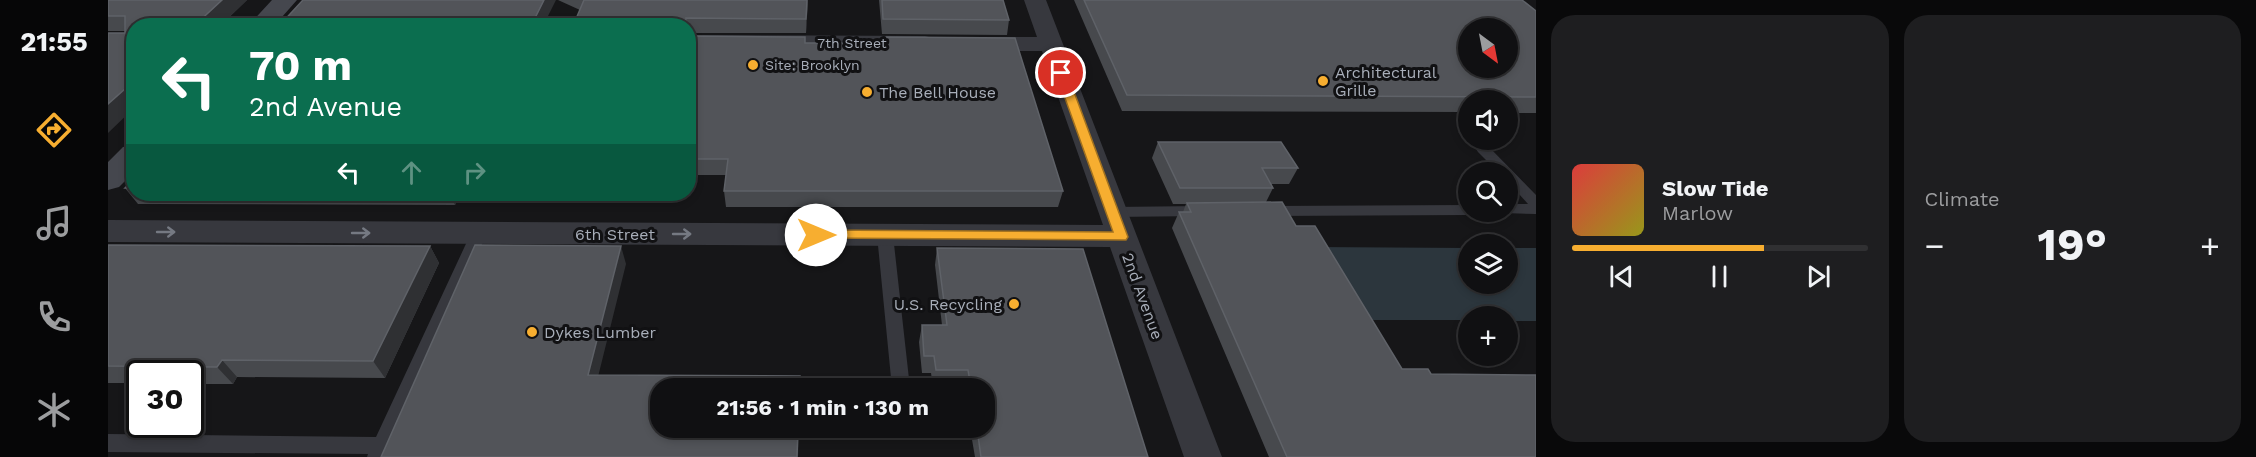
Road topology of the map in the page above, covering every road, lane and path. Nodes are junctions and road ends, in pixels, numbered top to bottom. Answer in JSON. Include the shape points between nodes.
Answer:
{"nodes":[{"id":1,"x":285,"y":0,"type":"edge"},
{"id":2,"x":1035,"y":0,"type":"edge"},
{"id":3,"x":268,"y":18,"type":"edge"},
{"id":4,"x":696,"y":42,"type":"edge"},
{"id":5,"x":1051,"y":44,"type":"junction"},
{"id":6,"x":1485,"y":150,"type":"edge"},
{"id":7,"x":126,"y":162,"type":"edge"},
{"id":8,"x":1496,"y":162,"type":"edge"},
{"id":9,"x":108,"y":180,"type":"edge"},
{"id":10,"x":1518,"y":185,"type":"edge"},
{"id":11,"x":1536,"y":204,"type":"edge"},
{"id":12,"x":1518,"y":209,"type":"edge"},
{"id":13,"x":1536,"y":209,"type":"edge"},
{"id":14,"x":1458,"y":210,"type":"edge"},
{"id":15,"x":1214,"y":211,"type":"edge"},
{"id":16,"x":1249,"y":211,"type":"edge"},
{"id":17,"x":1117,"y":224,"type":"junction"},
{"id":18,"x":108,"y":231,"type":"edge"},
{"id":19,"x":479,"y":233,"type":"junction"},
{"id":20,"x":885,"y":235,"type":"junction"},
{"id":21,"x":900,"y":378,"type":"edge"},
{"id":22,"x":108,"y":443,"type":"edge"},
{"id":23,"x":379,"y":451,"type":"edge"},
{"id":24,"x":1203,"y":457,"type":"edge"}],
"edges":[{"from":1,"to":3,"type":"main road"},
{"from":2,"to":5,"type":"street","name":"2nd Avenue"},
{"from":4,"to":5,"type":"street","name":"7th Street"},
{"from":5,"to":17,"type":"street","name":"2nd Avenue"},
{"from":6,"to":8,"type":"lane"},
{"from":7,"to":9,"type":"main road"},
{"from":10,"to":11,"type":"lane"},
{"from":12,"to":13,"type":"lane"},
{"from":14,"to":16,"type":"lane"},
{"from":15,"to":17,"type":"lane"},
{"from":17,"to":20,"type":"street","name":"6th Street"},
{"from":17,"to":24,"type":"street","name":"2nd Avenue"},
{"from":18,"to":19,"type":"street","name":"6th Street","one_way":true},
{"from":19,"to":20,"type":"street","name":"6th Street","one_way":true},
{"from":19,"to":23,"type":"lane"},
{"from":20,"to":21,"type":"lane"},
{"from":22,"to":23,"type":"lane"}]}
